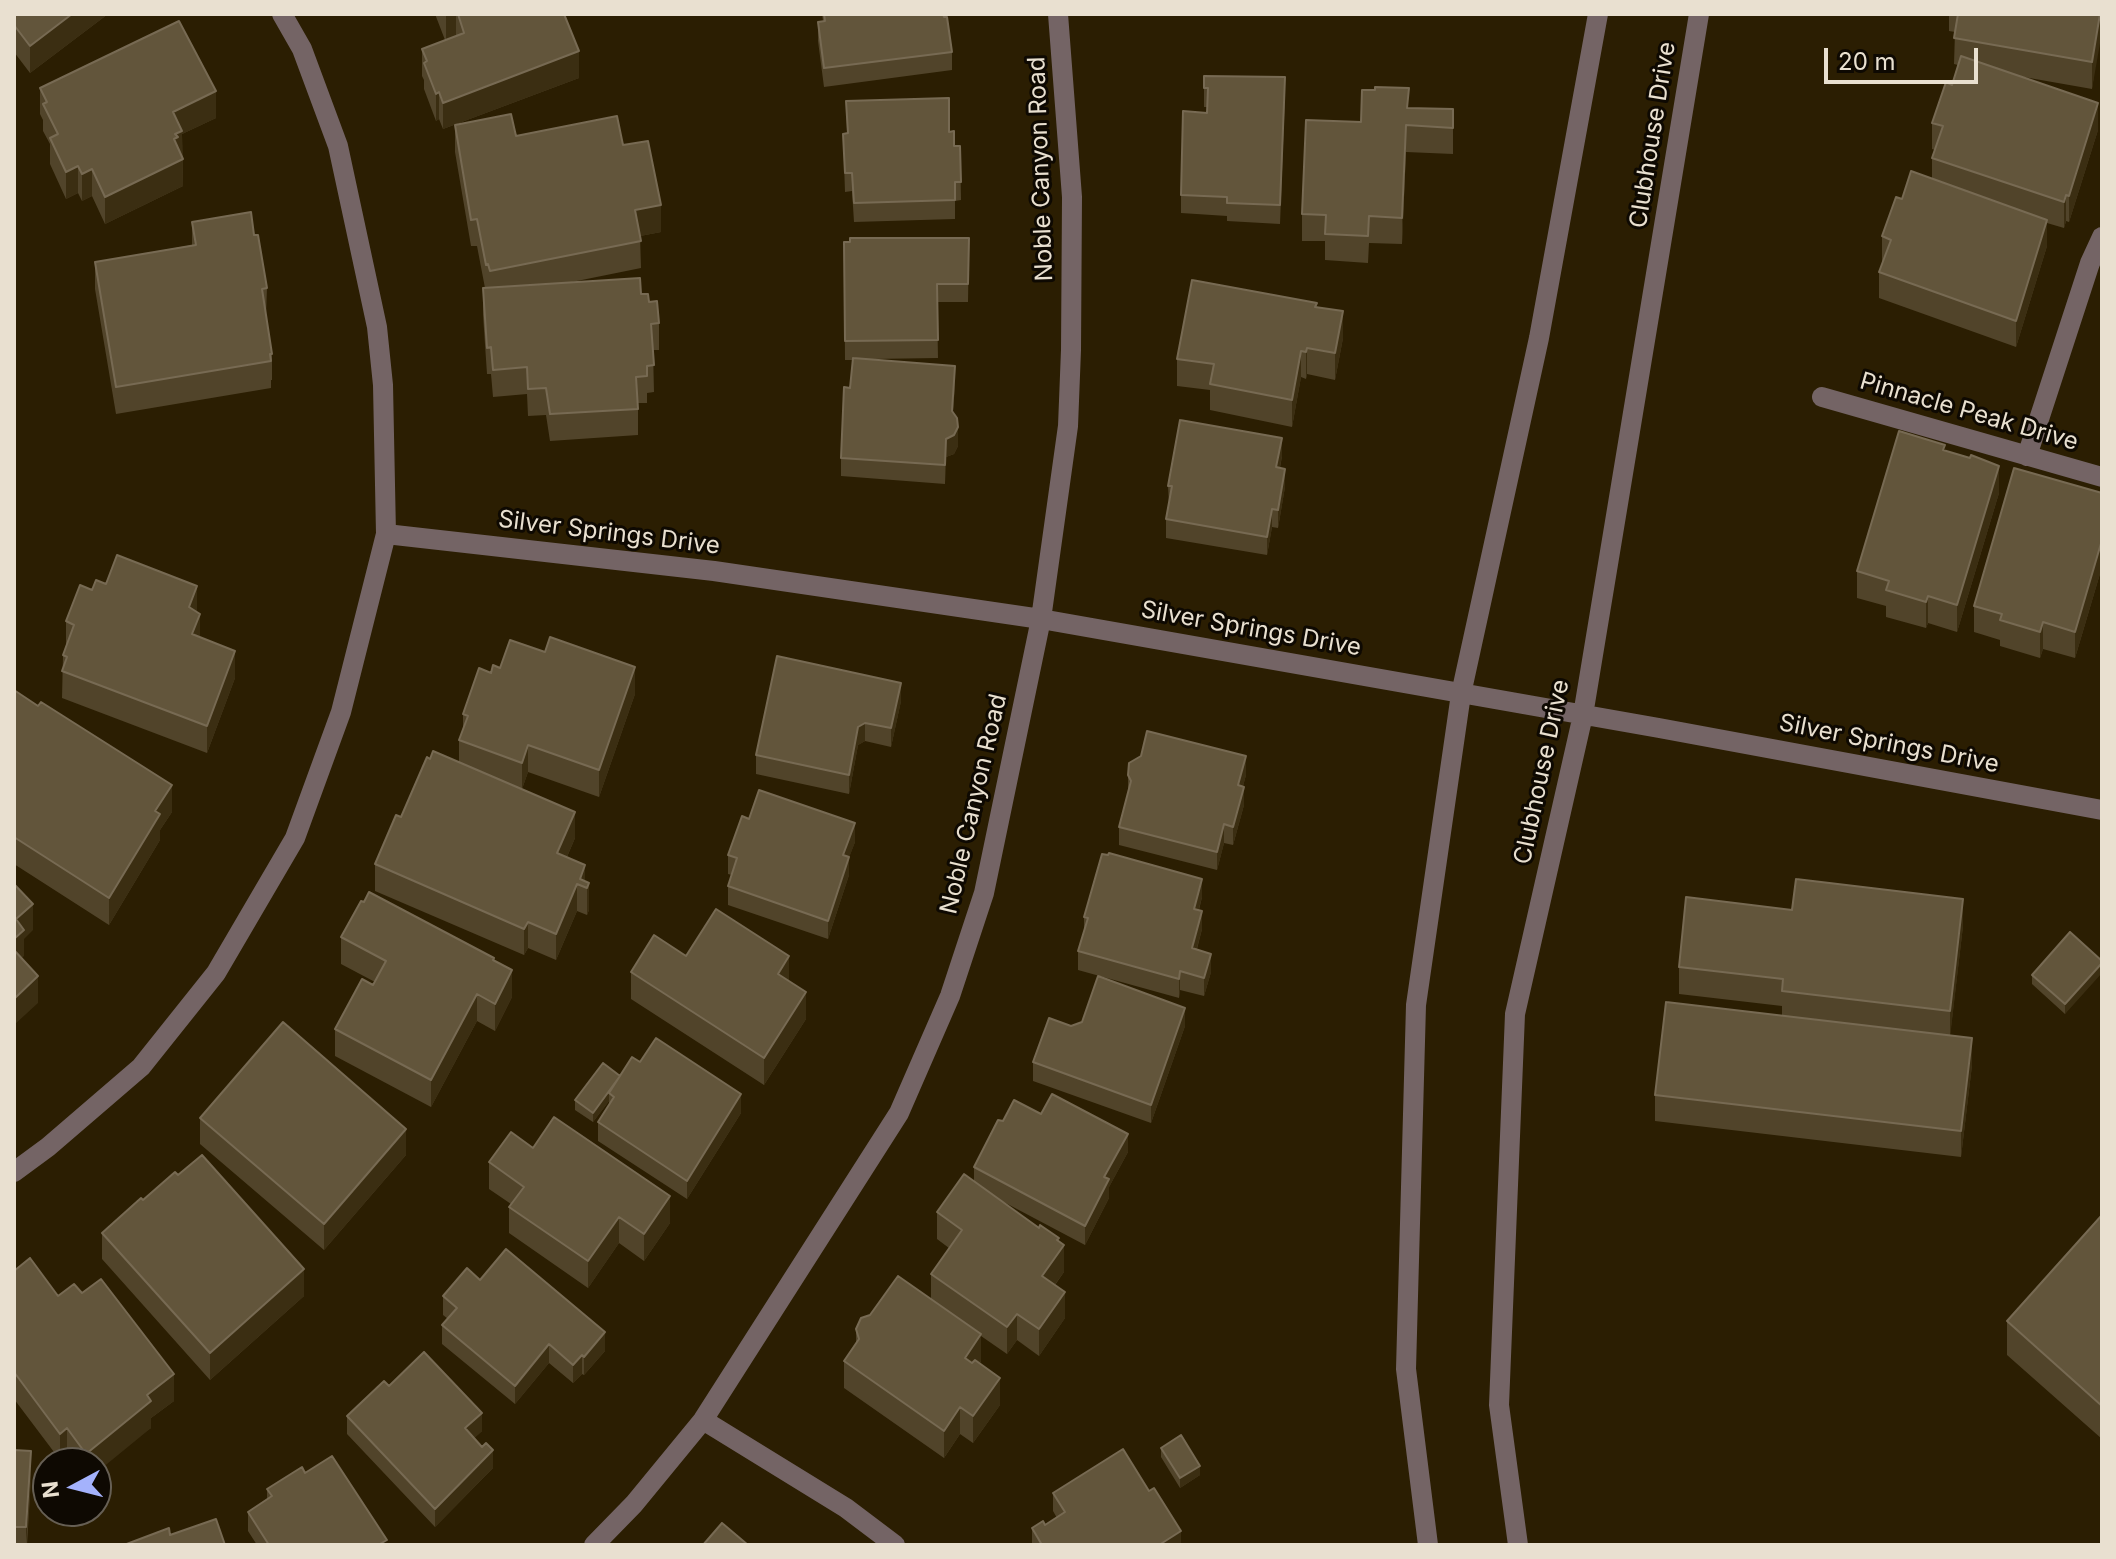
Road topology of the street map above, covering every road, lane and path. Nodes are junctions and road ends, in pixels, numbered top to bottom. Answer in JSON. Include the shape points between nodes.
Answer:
{"nodes":[{"id":1,"x":282,"y":14,"type":"edge"},
{"id":2,"x":1058,"y":14,"type":"edge"},
{"id":3,"x":1598,"y":14,"type":"edge"},
{"id":4,"x":1699,"y":14,"type":"edge"},
{"id":5,"x":2102,"y":237,"type":"edge"},
{"id":6,"x":1822,"y":397,"type":"dead end"},
{"id":7,"x":2027,"y":456,"type":"junction"},
{"id":8,"x":2102,"y":477,"type":"edge"},
{"id":9,"x":386,"y":534,"type":"junction"},
{"id":10,"x":1041,"y":619,"type":"junction"},
{"id":11,"x":1461,"y":694,"type":"junction"},
{"id":12,"x":1583,"y":715,"type":"junction"},
{"id":13,"x":2102,"y":810,"type":"edge"},
{"id":14,"x":14,"y":1172,"type":"edge"},
{"id":15,"x":703,"y":1420,"type":"junction"},
{"id":16,"x":594,"y":1545,"type":"edge"},
{"id":17,"x":895,"y":1545,"type":"edge"},
{"id":18,"x":1428,"y":1545,"type":"edge"},
{"id":19,"x":1518,"y":1545,"type":"edge"}],
"edges":[{"from":1,"to":9,"type":"street","via":[[302,49],[338,146],[377,327]]},
{"from":2,"to":10,"type":"street","name":"Noble Canyon Road","via":[[1072,197],[1071,350],[1068,426]]},
{"from":3,"to":11,"type":"street","via":[[1539,338]]},
{"from":4,"to":12,"type":"street","name":"Clubhouse Drive"},
{"from":5,"to":7,"type":"street"},
{"from":6,"to":7,"type":"street","name":"Pinnacle Peak Drive"},
{"from":7,"to":8,"type":"street","name":"Pinnacle Peak Drive"},
{"from":9,"to":10,"type":"street","name":"Silver Springs Drive","via":[[714,571]]},
{"from":9,"to":14,"type":"street","via":[[341,712],[295,838],[224,959],[141,1067]]},
{"from":10,"to":11,"type":"street","name":"Silver Springs Drive"},
{"from":10,"to":15,"type":"street","name":"Noble Canyon Road","via":[[984,893],[950,996],[899,1113]]},
{"from":11,"to":12,"type":"street","name":"Silver Springs Drive"},
{"from":11,"to":18,"type":"street","via":[[1416,1005],[1406,1369]]},
{"from":12,"to":13,"type":"street","name":"Silver Springs Drive"},
{"from":12,"to":19,"type":"street","name":"Clubhouse Drive","via":[[1515,1014],[1499,1405]]},
{"from":15,"to":16,"type":"street","name":"Noble Canyon Road"},
{"from":15,"to":17,"type":"street","via":[[846,1508]]}]}
